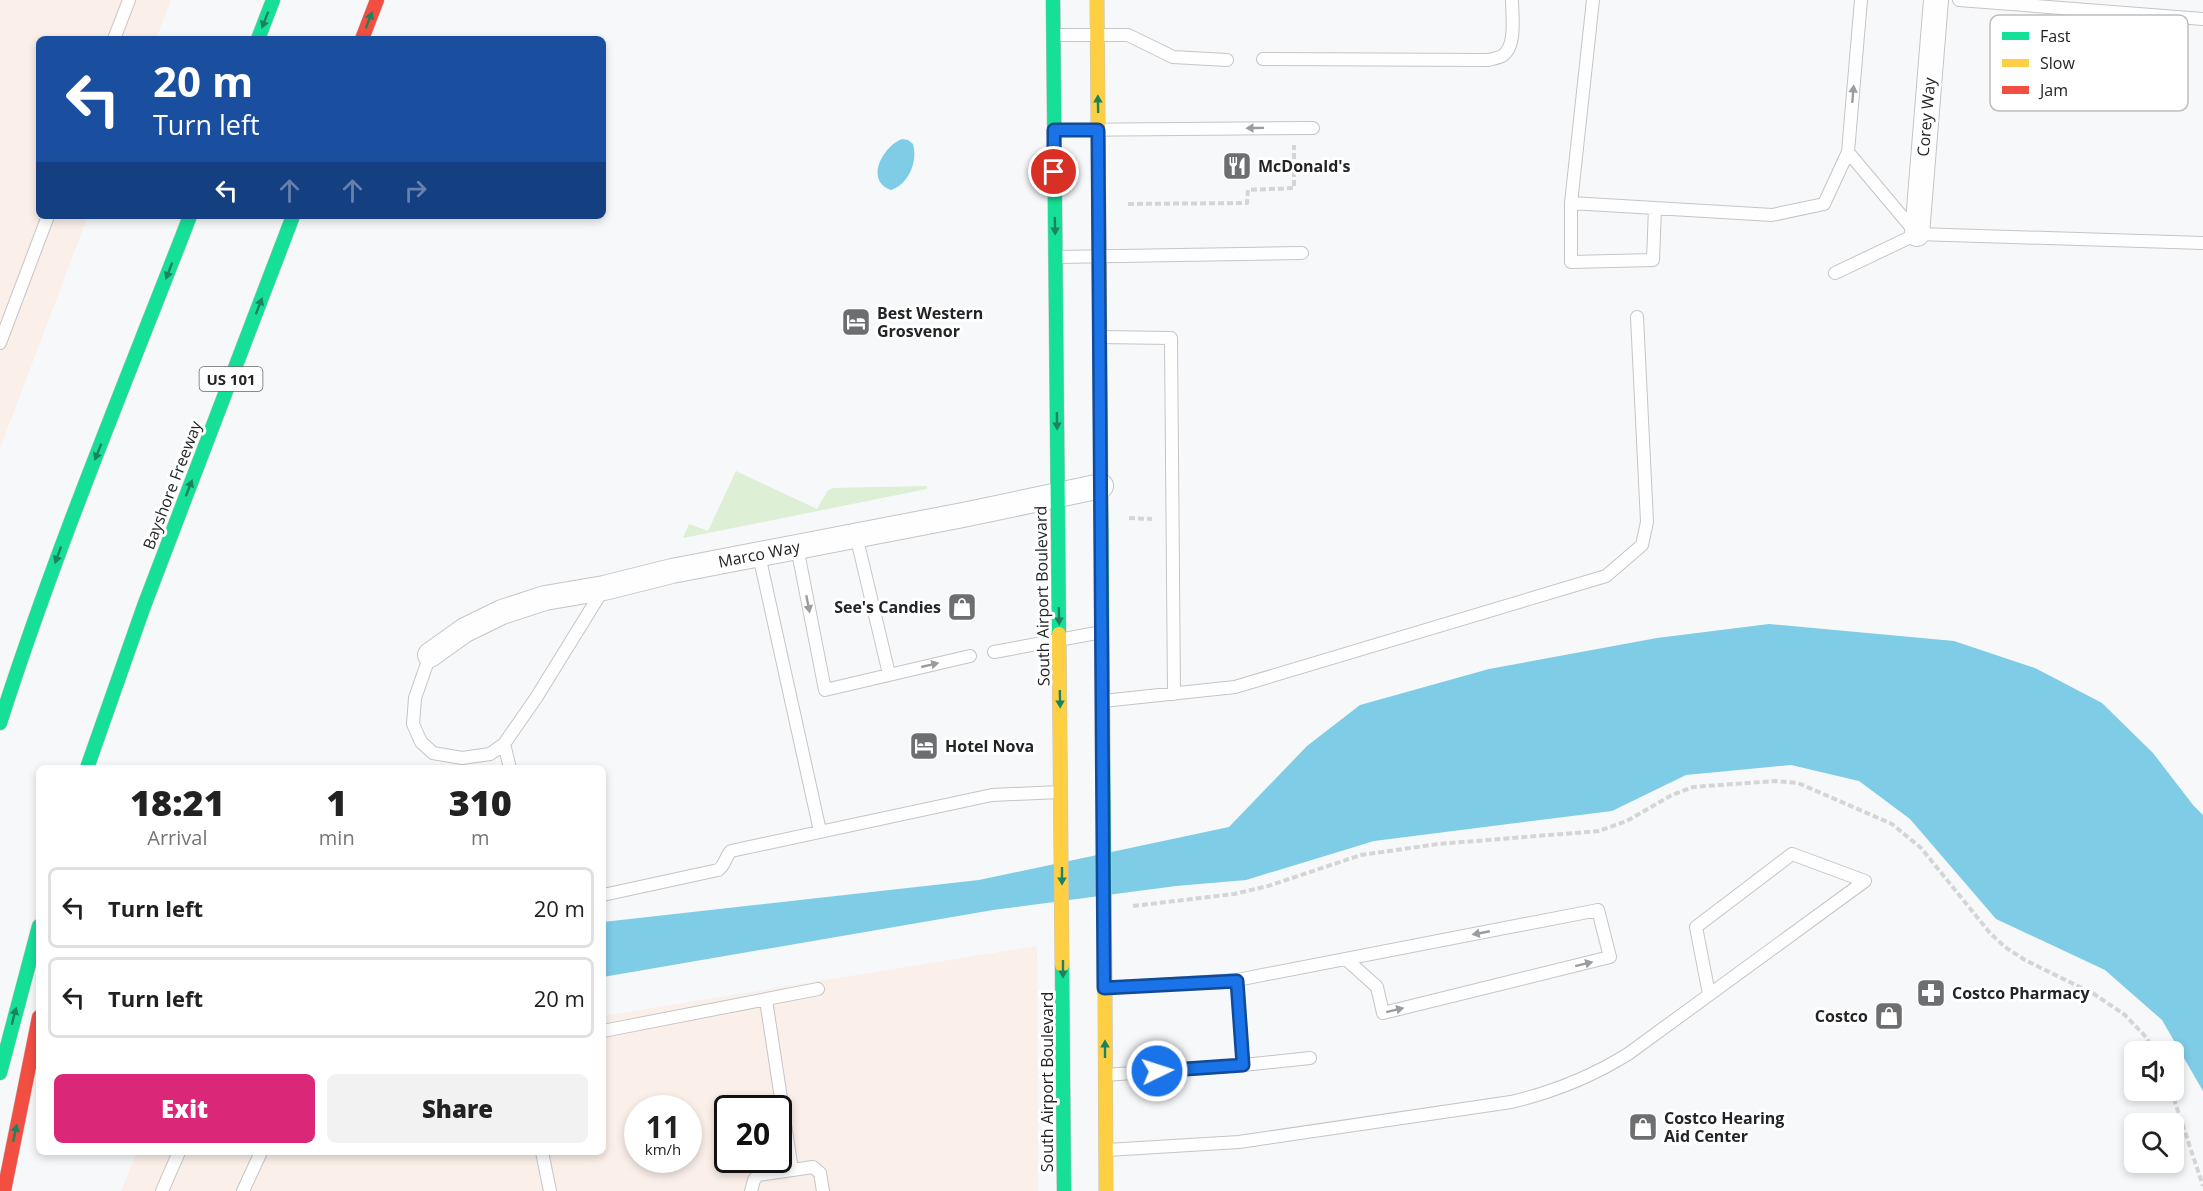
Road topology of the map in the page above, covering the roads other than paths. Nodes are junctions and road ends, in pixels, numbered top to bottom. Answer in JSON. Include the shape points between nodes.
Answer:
{"nodes":[{"id":1,"x":129,"y":0,"type":"edge"},
{"id":2,"x":273,"y":0,"type":"edge"},
{"id":3,"x":377,"y":0,"type":"edge"},
{"id":4,"x":1053,"y":0,"type":"edge"},
{"id":5,"x":1097,"y":0,"type":"edge"},
{"id":6,"x":1512,"y":0,"type":"edge"},
{"id":7,"x":1593,"y":0,"type":"edge"},
{"id":8,"x":1861,"y":0,"type":"edge"},
{"id":9,"x":1936,"y":0,"type":"edge"},
{"id":10,"x":1959,"y":0,"type":"edge"},
{"id":11,"x":2139,"y":0,"type":"edge"},
{"id":12,"x":2138,"y":14,"type":"junction"},
{"id":13,"x":2151,"y":15,"type":"edge"},
{"id":14,"x":2188,"y":18,"type":"edge"},
{"id":15,"x":2203,"y":19,"type":"edge"},
{"id":16,"x":1053,"y":35,"type":"junction"},
{"id":17,"x":1097,"y":35,"type":"junction"},
{"id":18,"x":115,"y":36,"type":"edge"},
{"id":19,"x":259,"y":36,"type":"edge"},
{"id":20,"x":363,"y":36,"type":"edge"},
{"id":21,"x":1263,"y":59,"type":"dead end"},
{"id":22,"x":1227,"y":60,"type":"dead end"},
{"id":23,"x":1313,"y":128,"type":"dead end"},
{"id":24,"x":1054,"y":130,"type":"junction"},
{"id":25,"x":1098,"y":130,"type":"junction"},
{"id":26,"x":1848,"y":152,"type":"junction"},
{"id":27,"x":1571,"y":203,"type":"junction"},
{"id":28,"x":1655,"y":208,"type":"junction"},
{"id":29,"x":47,"y":219,"type":"edge"},
{"id":30,"x":189,"y":219,"type":"edge"},
{"id":31,"x":292,"y":219,"type":"edge"},
{"id":32,"x":1917,"y":234,"type":"junction"},
{"id":33,"x":2203,"y":243,"type":"edge"},
{"id":34,"x":1302,"y":253,"type":"dead end"},
{"id":35,"x":1099,"y":256,"type":"junction"},
{"id":36,"x":1055,"y":257,"type":"junction"},
{"id":37,"x":1835,"y":273,"type":"dead end"},
{"id":38,"x":1637,"y":317,"type":"dead end"},
{"id":39,"x":1100,"y":337,"type":"junction"},
{"id":40,"x":0,"y":343,"type":"edge"},
{"id":41,"x":1101,"y":486,"type":"junction"},
{"id":42,"x":1057,"y":495,"type":"junction"},
{"id":43,"x":856,"y":536,"type":"junction"},
{"id":44,"x":168,"y":542,"type":"junction"},
{"id":45,"x":797,"y":547,"type":"junction"},
{"id":46,"x":759,"y":555,"type":"junction"},
{"id":47,"x":604,"y":588,"type":"junction"},
{"id":48,"x":1102,"y":632,"type":"junction"},
{"id":49,"x":1059,"y":640,"type":"junction"},
{"id":50,"x":994,"y":652,"type":"dead end"},
{"id":51,"x":430,"y":655,"type":"joint"},
{"id":52,"x":970,"y":656,"type":"dead end"},
{"id":53,"x":889,"y":674,"type":"junction"},
{"id":54,"x":1174,"y":694,"type":"junction"},
{"id":55,"x":1102,"y":702,"type":"junction"},
{"id":56,"x":0,"y":723,"type":"edge"},
{"id":57,"x":504,"y":744,"type":"junction"},
{"id":58,"x":88,"y":765,"type":"edge"},
{"id":59,"x":99,"y":765,"type":"edge"},
{"id":60,"x":509,"y":765,"type":"edge"},
{"id":61,"x":1062,"y":792,"type":"junction"},
{"id":62,"x":820,"y":831,"type":"junction"},
{"id":63,"x":606,"y":894,"type":"edge"},
{"id":64,"x":36,"y":937,"type":"edge"},
{"id":65,"x":1347,"y":960,"type":"junction"},
{"id":66,"x":1237,"y":981,"type":"junction"},
{"id":67,"x":1104,"y":988,"type":"junction"},
{"id":68,"x":818,"y":990,"type":"dead end"},
{"id":69,"x":1709,"y":994,"type":"junction"},
{"id":70,"x":765,"y":1000,"type":"junction"},
{"id":71,"x":606,"y":1030,"type":"edge"},
{"id":72,"x":36,"y":1032,"type":"edge"},
{"id":73,"x":1310,"y":1058,"type":"dead end"},
{"id":74,"x":1243,"y":1065,"type":"junction"},
{"id":75,"x":0,"y":1073,"type":"edge"},
{"id":76,"x":1105,"y":1075,"type":"junction"},
{"id":77,"x":780,"y":1095,"type":"edge"},
{"id":78,"x":1106,"y":1150,"type":"junction"},
{"id":79,"x":178,"y":1155,"type":"edge"},
{"id":80,"x":260,"y":1155,"type":"edge"},
{"id":81,"x":543,"y":1155,"type":"edge"},
{"id":82,"x":792,"y":1170,"type":"edge"},
{"id":83,"x":766,"y":1173,"type":"edge"},
{"id":84,"x":4,"y":1191,"type":"edge"},
{"id":85,"x":162,"y":1191,"type":"edge"},
{"id":86,"x":243,"y":1191,"type":"edge"},
{"id":87,"x":550,"y":1191,"type":"edge"},
{"id":88,"x":752,"y":1191,"type":"edge"},
{"id":89,"x":823,"y":1191,"type":"edge"},
{"id":90,"x":1064,"y":1191,"type":"edge"},
{"id":91,"x":1106,"y":1191,"type":"edge"}],
"edges":[{"from":1,"to":18,"type":"lane"},
{"from":2,"to":19,"type":"main road","one_way":true},
{"from":20,"to":3,"type":"main road","one_way":true},
{"from":4,"to":16,"type":"main road","name":"South Airport Boulevard"},
{"from":5,"to":17,"type":"main road"},
{"from":6,"to":21,"type":"lane","via":[[1508,50],[1488,60]]},
{"from":7,"to":27,"type":"lane"},
{"from":26,"to":8,"type":"lane","one_way":true},
{"from":9,"to":32,"type":"street","name":"Corey Way"},
{"from":10,"to":12,"type":"lane"},
{"from":11,"to":12,"type":"lane"},
{"from":12,"to":13,"type":"lane"},
{"from":14,"to":15,"type":"lane"},
{"from":16,"to":17,"type":"lane"},
{"from":16,"to":24,"type":"main road","name":"South Airport Boulevard"},
{"from":17,"to":22,"type":"lane","via":[[1128,35],[1173,57]]},
{"from":25,"to":17,"type":"main road","one_way":true},
{"from":23,"to":25,"type":"lane","one_way":true},
{"from":24,"to":25,"type":"lane"},
{"from":24,"to":36,"type":"main road","name":"South Airport Boulevard","one_way":true},
{"from":25,"to":35,"type":"main road"},
{"from":26,"to":28,"type":"lane","via":[[1824,204],[1772,215]]},
{"from":26,"to":32,"type":"lane"},
{"from":27,"to":28,"type":"lane"},
{"from":27,"to":28,"type":"lane","via":[[1571,262],[1653,261]]},
{"from":29,"to":40,"type":"lane"},
{"from":30,"to":56,"type":"main road","one_way":true,"via":[[61,547]]},
{"from":44,"to":31,"type":"main road","name":"Bayshore Freeway","number":"US 101","one_way":true},
{"from":32,"to":33,"type":"lane"},
{"from":32,"to":37,"type":"lane"},
{"from":34,"to":35,"type":"lane"},
{"from":35,"to":36,"type":"lane"},
{"from":35,"to":39,"type":"main road"},
{"from":36,"to":42,"type":"main road","name":"South Airport Boulevard","one_way":true},
{"from":38,"to":54,"type":"lane","via":[[1647,522],[1642,545],[1606,576],[1235,687]]},
{"from":39,"to":41,"type":"main road"},
{"from":39,"to":54,"type":"lane","via":[[1171,338]]},
{"from":41,"to":42,"type":"street","name":"Marco Way"},
{"from":41,"to":48,"type":"main road"},
{"from":42,"to":43,"type":"street","name":"Marco Way"},
{"from":42,"to":49,"type":"main road","name":"South Airport Boulevard","one_way":true},
{"from":43,"to":45,"type":"street","name":"Marco Way"},
{"from":43,"to":53,"type":"lane"},
{"from":44,"to":58,"type":"main road","name":"Bayshore Freeway","number":"US 101"},
{"from":44,"to":59,"type":"main road"},
{"from":45,"to":46,"type":"street","name":"Marco Way"},
{"from":45,"to":53,"type":"lane","one_way":true,"via":[[825,690]]},
{"from":46,"to":47,"type":"street","name":"Marco Way"},
{"from":46,"to":62,"type":"lane"},
{"from":47,"to":51,"type":"street","name":"Marco Way","via":[[544,598],[502,612],[465,630]]},
{"from":47,"to":57,"type":"lane"},
{"from":48,"to":49,"type":"lane"},
{"from":48,"to":55,"type":"main road"},
{"from":49,"to":50,"type":"lane"},
{"from":49,"to":61,"type":"main road","name":"South Airport Boulevard","one_way":true},
{"from":51,"to":57,"type":"lane","via":[[415,698],[413,724],[421,742],[433,753],[462,758],[489,754]]},
{"from":53,"to":52,"type":"lane","one_way":true},
{"from":54,"to":55,"type":"lane"},
{"from":55,"to":67,"type":"main road"},
{"from":57,"to":60,"type":"lane"},
{"from":61,"to":62,"type":"lane","via":[[992,795]]},
{"from":61,"to":90,"type":"main road","name":"South Airport Boulevard","one_way":true},
{"from":62,"to":63,"type":"lane","via":[[731,851],[718,870]]},
{"from":75,"to":64,"type":"main road","one_way":true},
{"from":65,"to":65,"type":"lane","one_way":true,"via":[[1377,987],[1383,1013],[1610,957],[1598,910]]},
{"from":65,"to":66,"type":"lane"},
{"from":66,"to":67,"type":"lane"},
{"from":66,"to":74,"type":"lane"},
{"from":76,"to":67,"type":"main road","one_way":true},
{"from":68,"to":70,"type":"lane"},
{"from":69,"to":69,"type":"lane","via":[[1746,967],[1865,881],[1792,854],[1696,927]]},
{"from":69,"to":78,"type":"lane","via":[[1601,1071],[1512,1102],[1239,1142]]},
{"from":70,"to":71,"type":"lane"},
{"from":70,"to":77,"type":"lane"},
{"from":84,"to":72,"type":"main road","one_way":true},
{"from":73,"to":74,"type":"lane"},
{"from":74,"to":76,"type":"lane"},
{"from":76,"to":78,"type":"main road"},
{"from":78,"to":91,"type":"main road"},
{"from":79,"to":85,"type":"lane"},
{"from":80,"to":86,"type":"lane"},
{"from":81,"to":87,"type":"lane"},
{"from":82,"to":89,"type":"lane","via":[[816,1168]]},
{"from":83,"to":88,"type":"lane","via":[[758,1174]]}]}
